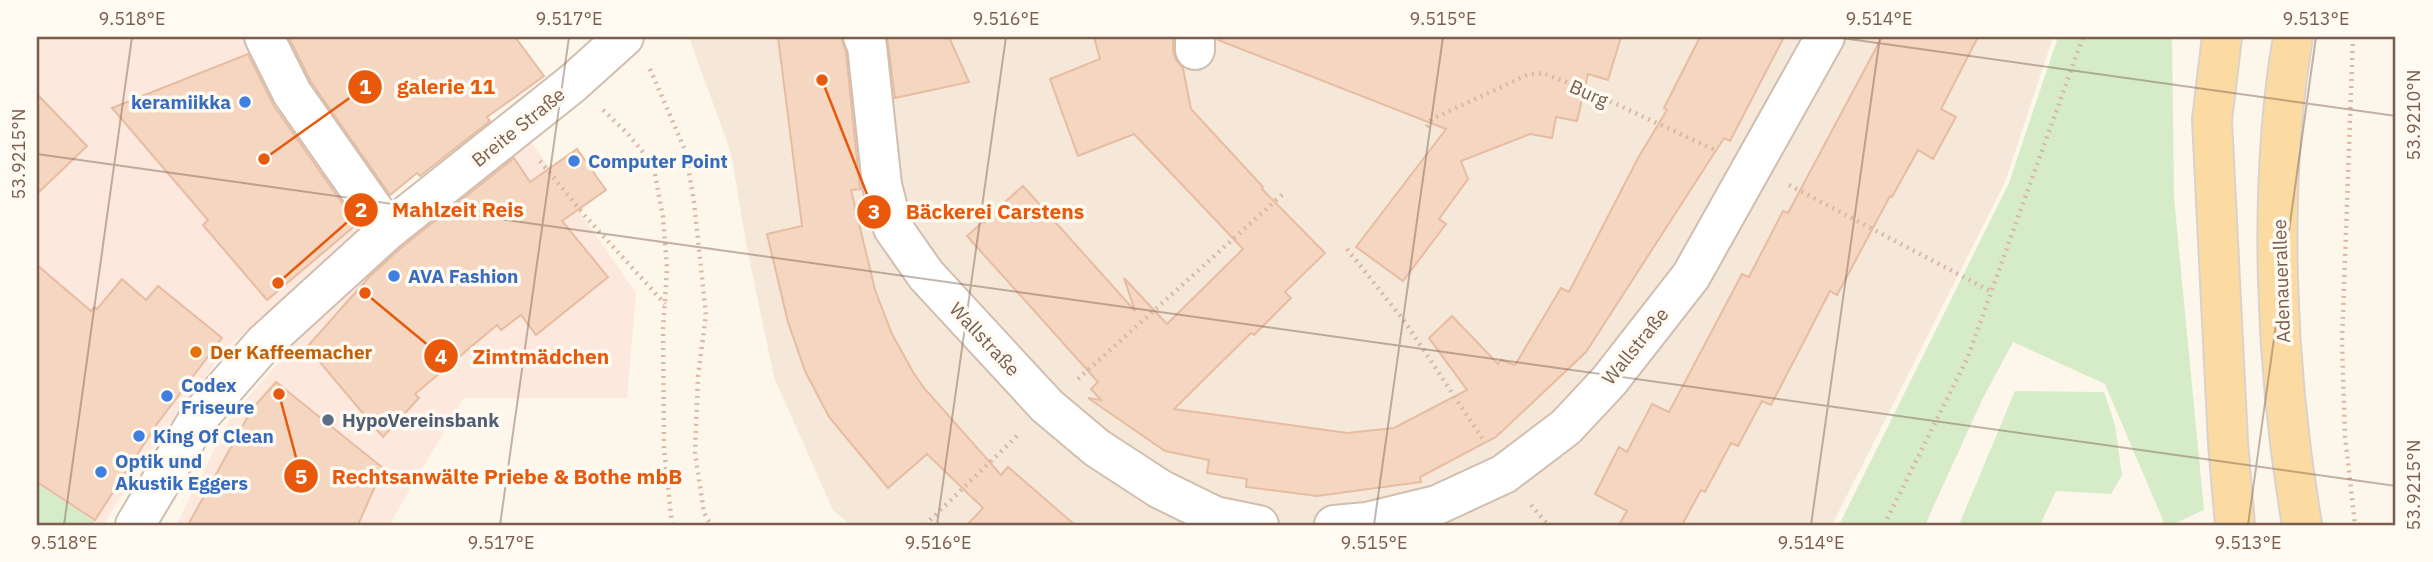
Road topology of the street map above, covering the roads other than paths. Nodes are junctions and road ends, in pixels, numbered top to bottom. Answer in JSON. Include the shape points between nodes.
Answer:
{"nodes":[{"id":1,"x":264,"y":37,"type":"edge"},
{"id":2,"x":624,"y":37,"type":"edge"},
{"id":3,"x":863,"y":37,"type":"edge"},
{"id":4,"x":1825,"y":37,"type":"edge"},
{"id":5,"x":2222,"y":37,"type":"edge"},
{"id":6,"x":2293,"y":37,"type":"edge"},
{"id":7,"x":388,"y":230,"type":"junction"},
{"id":8,"x":135,"y":525,"type":"edge"},
{"id":9,"x":1259,"y":525,"type":"edge"},
{"id":10,"x":1334,"y":525,"type":"edge"},
{"id":11,"x":2235,"y":525,"type":"edge"},
{"id":12,"x":2302,"y":525,"type":"edge"}],
"edges":[{"from":1,"to":7,"type":"street","via":[[292,93]]},
{"from":2,"to":7,"type":"street","name":"Breite Straße"},
{"from":3,"to":9,"type":"street","name":"Wallstraße","via":[[882,185],[893,228],[926,275],[1047,406],[1097,448],[1160,489],[1215,516]]},
{"from":4,"to":10,"type":"street","name":"Wallstraße","via":[[1691,276],[1609,381],[1566,427],[1504,474],[1437,505]]},
{"from":5,"to":11,"type":"main road","via":[[2213,133]]},
{"from":6,"to":12,"type":"main road","name":"Adenauerallee","via":[[2282,127],[2278,245],[2290,458]]},
{"from":7,"to":8,"type":"street","name":"Breite Straße","via":[[244,364],[201,416]]}]}
